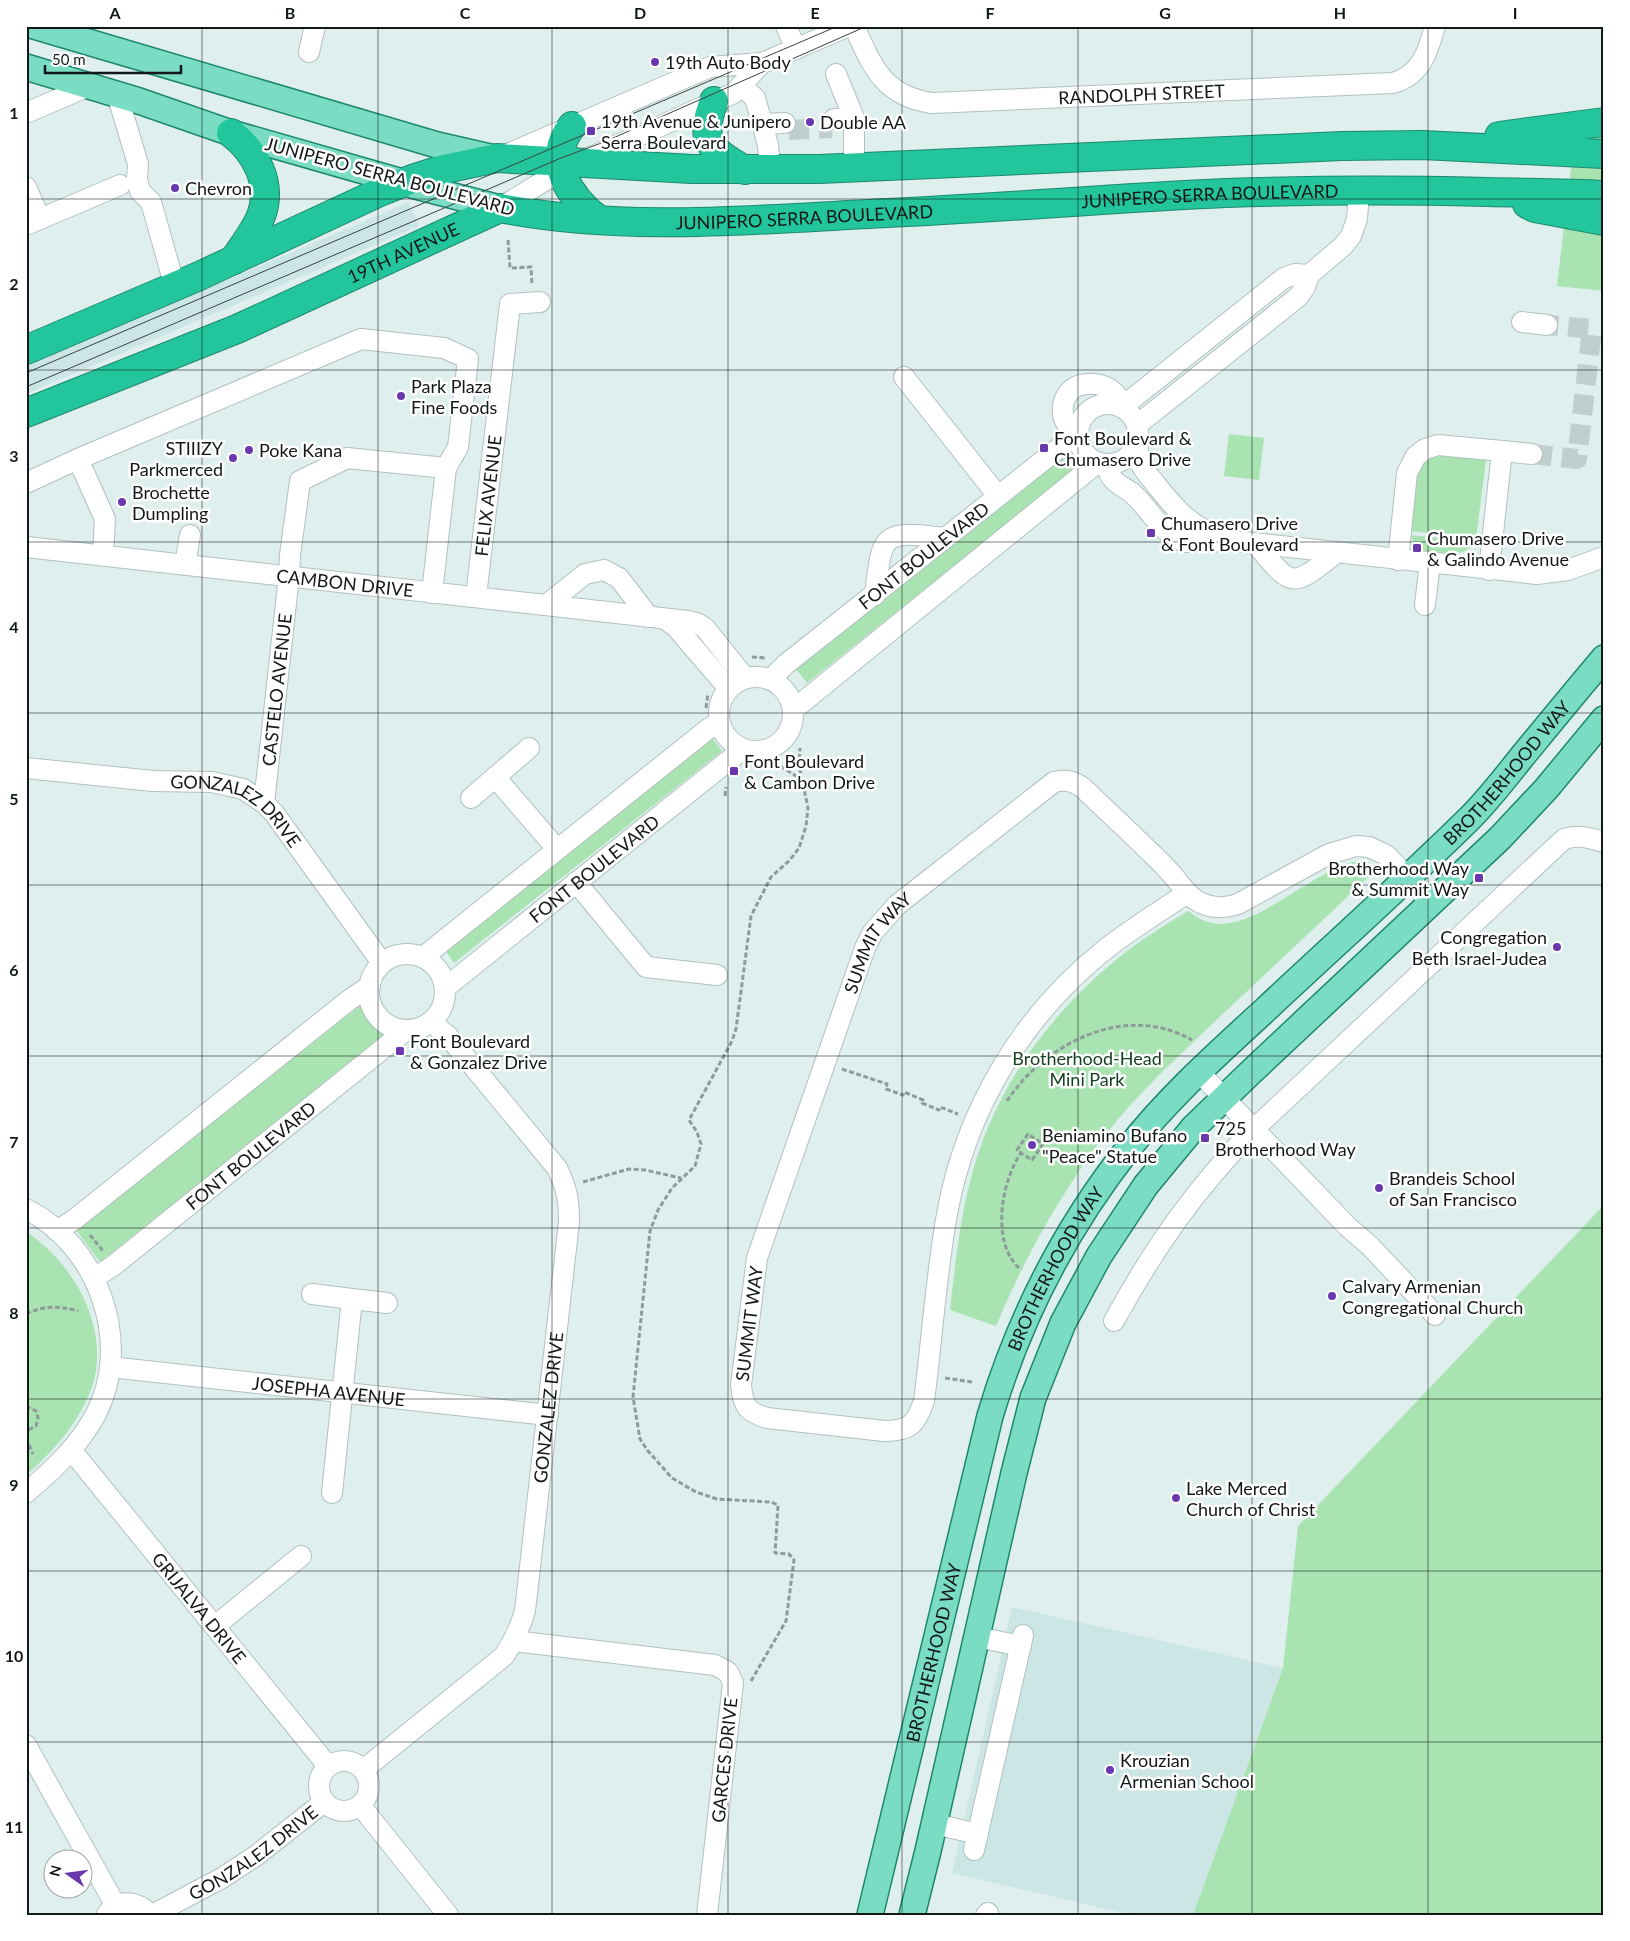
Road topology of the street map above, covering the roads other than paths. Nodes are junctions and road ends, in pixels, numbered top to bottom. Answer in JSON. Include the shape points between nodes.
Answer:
{"nodes":[{"id":1,"x":34,"y":26,"type":"edge"},
{"id":2,"x":315,"y":26,"type":"edge"},
{"id":3,"x":786,"y":26,"type":"edge"},
{"id":4,"x":849,"y":26,"type":"edge"},
{"id":5,"x":854,"y":26,"type":"edge"},
{"id":6,"x":1435,"y":26,"type":"edge"},
{"id":7,"x":796,"y":49,"type":"junction"},
{"id":8,"x":309,"y":52,"type":"dead end"},
{"id":9,"x":762,"y":63,"type":"junction"},
{"id":10,"x":26,"y":67,"type":"edge"},
{"id":11,"x":836,"y":74,"type":"dead end"},
{"id":12,"x":741,"y":85,"type":"junction"},
{"id":13,"x":89,"y":86,"type":"junction"},
{"id":14,"x":116,"y":94,"type":"junction"},
{"id":15,"x":714,"y":101,"type":"junction"},
{"id":16,"x":26,"y":113,"type":"edge"},
{"id":17,"x":854,"y":118,"type":"junction"},
{"id":18,"x":833,"y":121,"type":"tunnel mouth"},
{"id":19,"x":1604,"y":122,"type":"edge"},
{"id":20,"x":788,"y":123,"type":"tunnel mouth"},
{"id":21,"x":762,"y":124,"type":"junction"},
{"id":22,"x":572,"y":126,"type":"junction"},
{"id":23,"x":231,"y":133,"type":"junction"},
{"id":24,"x":1422,"y":145,"type":"junction"},
{"id":25,"x":1604,"y":154,"type":"edge"},
{"id":26,"x":497,"y":158,"type":"junction"},
{"id":27,"x":567,"y":165,"type":"junction"},
{"id":28,"x":854,"y":167,"type":"junction"},
{"id":29,"x":757,"y":170,"type":"junction"},
{"id":30,"x":402,"y":182,"type":"junction"},
{"id":31,"x":120,"y":185,"type":"dead end"},
{"id":32,"x":26,"y":187,"type":"edge"},
{"id":33,"x":1359,"y":190,"type":"junction"},
{"id":34,"x":1498,"y":192,"type":"junction"},
{"id":35,"x":1604,"y":195,"type":"edge"},
{"id":36,"x":500,"y":208,"type":"junction"},
{"id":37,"x":599,"y":220,"type":"junction"},
{"id":38,"x":1604,"y":221,"type":"edge"},
{"id":39,"x":33,"y":222,"type":"edge"},
{"id":40,"x":234,"y":260,"type":"junction"},
{"id":41,"x":1309,"y":275,"type":"junction"},
{"id":42,"x":175,"y":287,"type":"junction"},
{"id":43,"x":536,"y":296,"type":"road end"},
{"id":44,"x":1522,"y":322,"type":"dead end"},
{"id":45,"x":1547,"y":325,"type":"tunnel mouth"},
{"id":46,"x":26,"y":350,"type":"edge"},
{"id":47,"x":904,"y":377,"type":"dead end"},
{"id":48,"x":1122,"y":407,"type":"junction"},
{"id":49,"x":26,"y":413,"type":"edge"},
{"id":50,"x":1078,"y":432,"type":"junction"},
{"id":51,"x":1138,"y":432,"type":"junction"},
{"id":52,"x":1502,"y":451,"type":"junction"},
{"id":53,"x":1532,"y":454,"type":"tunnel mouth"},
{"id":54,"x":78,"y":459,"type":"junction"},
{"id":55,"x":1102,"y":464,"type":"junction"},
{"id":56,"x":446,"y":468,"type":"junction"},
{"id":57,"x":26,"y":484,"type":"edge"},
{"id":58,"x":998,"y":496,"type":"junction"},
{"id":59,"x":190,"y":535,"type":"dead end"},
{"id":60,"x":945,"y":538,"type":"junction"},
{"id":61,"x":1235,"y":541,"type":"junction"},
{"id":62,"x":1255,"y":543,"type":"junction"},
{"id":63,"x":26,"y":547,"type":"edge"},
{"id":64,"x":1336,"y":553,"type":"junction"},
{"id":65,"x":103,"y":555,"type":"junction"},
{"id":66,"x":1604,"y":557,"type":"edge"},
{"id":67,"x":1398,"y":560,"type":"junction"},
{"id":68,"x":1430,"y":563,"type":"junction"},
{"id":69,"x":185,"y":565,"type":"junction"},
{"id":70,"x":1489,"y":570,"type":"junction"},
{"id":71,"x":289,"y":576,"type":"junction"},
{"id":72,"x":432,"y":592,"type":"junction"},
{"id":73,"x":875,"y":595,"type":"junction"},
{"id":74,"x":476,"y":597,"type":"junction"},
{"id":75,"x":546,"y":605,"type":"junction"},
{"id":76,"x":1425,"y":605,"type":"dead end"},
{"id":77,"x":657,"y":618,"type":"junction"},
{"id":78,"x":1604,"y":658,"type":"edge"},
{"id":79,"x":732,"y":678,"type":"junction"},
{"id":80,"x":770,"y":680,"type":"junction"},
{"id":81,"x":793,"y":710,"type":"junction"},
{"id":82,"x":713,"y":715,"type":"junction"},
{"id":83,"x":1604,"y":719,"type":"edge"},
{"id":84,"x":529,"y":748,"type":"dead end"},
{"id":85,"x":743,"y":749,"type":"junction"},
{"id":86,"x":26,"y":768,"type":"edge"},
{"id":87,"x":495,"y":777,"type":"junction"},
{"id":88,"x":471,"y":798,"type":"dead end"},
{"id":89,"x":264,"y":803,"type":"junction"},
{"id":90,"x":1604,"y":842,"type":"edge"},
{"id":91,"x":557,"y":849,"type":"junction"},
{"id":92,"x":1408,"y":876,"type":"junction"},
{"id":93,"x":576,"y":882,"type":"junction"},
{"id":94,"x":1188,"y":893,"type":"junction"},
{"id":95,"x":1432,"y":902,"type":"junction"},
{"id":96,"x":423,"y":957,"type":"junction"},
{"id":97,"x":382,"y":963,"type":"junction"},
{"id":98,"x":717,"y":974,"type":"dead end"},
{"id":99,"x":370,"y":986,"type":"junction"},
{"id":100,"x":445,"y":988,"type":"junction"},
{"id":101,"x":431,"y":1022,"type":"junction"},
{"id":102,"x":405,"y":1031,"type":"junction"},
{"id":103,"x":1199,"y":1072,"type":"junction"},
{"id":104,"x":1224,"y":1097,"type":"junction"},
{"id":105,"x":1254,"y":1129,"type":"junction"},
{"id":106,"x":26,"y":1209,"type":"edge"},
{"id":107,"x":57,"y":1231,"type":"junction"},
{"id":108,"x":94,"y":1278,"type":"junction"},
{"id":109,"x":312,"y":1294,"type":"dead end"},
{"id":110,"x":352,"y":1299,"type":"junction"},
{"id":111,"x":387,"y":1303,"type":"dead end"},
{"id":112,"x":1435,"y":1315,"type":"dead end"},
{"id":113,"x":1114,"y":1321,"type":"dead end"},
{"id":114,"x":110,"y":1367,"type":"junction"},
{"id":115,"x":343,"y":1392,"type":"junction"},
{"id":116,"x":548,"y":1415,"type":"junction"},
{"id":117,"x":72,"y":1451,"type":"junction"},
{"id":118,"x":332,"y":1492,"type":"dead end"},
{"id":119,"x":26,"y":1493,"type":"edge"},
{"id":120,"x":301,"y":1556,"type":"dead end"},
{"id":121,"x":215,"y":1626,"type":"junction"},
{"id":122,"x":977,"y":1637,"type":"junction"},
{"id":123,"x":514,"y":1641,"type":"junction"},
{"id":124,"x":28,"y":1751,"type":"edge"},
{"id":125,"x":328,"y":1766,"type":"junction"},
{"id":126,"x":363,"y":1770,"type":"junction"},
{"id":127,"x":324,"y":1802,"type":"junction"},
{"id":128,"x":360,"y":1805,"type":"junction"},
{"id":129,"x":934,"y":1824,"type":"junction"},
{"id":130,"x":111,"y":1910,"type":"edge"},
{"id":131,"x":151,"y":1915,"type":"edge"},
{"id":132,"x":448,"y":1915,"type":"edge"},
{"id":133,"x":707,"y":1915,"type":"edge"},
{"id":134,"x":870,"y":1915,"type":"edge"},
{"id":135,"x":912,"y":1915,"type":"edge"}],
"edges":[{"from":1,"to":26,"type":"main road","via":[[437,145]]},
{"from":2,"to":8,"type":"street"},
{"from":3,"to":7,"type":"street"},
{"from":4,"to":7,"type":"street","name":"19TH AVENUE"},
{"from":5,"to":6,"type":"street","name":"RANDOLPH STREET","via":[[874,68],[886,82],[906,97],[932,103],[1393,83],[1408,77],[1420,65]]},
{"from":7,"to":9,"type":"street","name":"19TH AVENUE"},
{"from":9,"to":12,"type":"street","name":"19TH AVENUE"},
{"from":9,"to":22,"type":"street","name":"19TH AVENUE","via":[[710,67]]},
{"from":10,"to":13,"type":"main road","name":"JUNIPERO SERRA BOULEVARD"},
{"from":11,"to":17,"type":"street"},
{"from":12,"to":15,"type":"street","name":"19TH AVENUE","via":[[734,93]]},
{"from":12,"to":21,"type":"street","via":[[755,98]]},
{"from":13,"to":14,"type":"main road","name":"JUNIPERO SERRA BOULEVARD"},
{"from":13,"to":16,"type":"street"},
{"from":14,"to":23,"type":"main road","name":"JUNIPERO SERRA BOULEVARD"},
{"from":14,"to":42,"type":"street","via":[[138,164],[140,191],[151,202]]},
{"from":15,"to":27,"type":"street","name":"19TH AVENUE"},
{"from":15,"to":29,"type":"highway","via":[[707,124],[710,141],[720,155]]},
{"from":17,"to":18,"type":"street"},
{"from":17,"to":28,"type":"street"},
{"from":19,"to":24,"type":"highway"},
{"from":20,"to":21,"type":"street"},
{"from":21,"to":29,"type":"street","via":[[768,145]]},
{"from":22,"to":26,"type":"street","name":"19TH AVENUE"},
{"from":22,"to":27,"type":"highway","via":[[564,137]]},
{"from":23,"to":30,"type":"main road","name":"JUNIPERO SERRA BOULEVARD"},
{"from":23,"to":40,"type":"highway","via":[[254,157],[264,192],[264,207],[258,221]]},
{"from":24,"to":25,"type":"highway"},
{"from":24,"to":28,"type":"highway","via":[[1278,148]]},
{"from":26,"to":27,"type":"highway"},
{"from":26,"to":30,"type":"highway","name":"19TH AVENUE"},
{"from":27,"to":29,"type":"highway"},
{"from":27,"to":36,"type":"street","name":"19TH AVENUE"},
{"from":27,"to":37,"type":"highway","via":[[564,179],[572,194]]},
{"from":28,"to":29,"type":"highway"},
{"from":30,"to":36,"type":"main road","name":"JUNIPERO SERRA BOULEVARD"},
{"from":30,"to":40,"type":"highway","name":"19TH AVENUE"},
{"from":31,"to":39,"type":"street"},
{"from":32,"to":39,"type":"street"},
{"from":33,"to":34,"type":"highway","name":"JUNIPERO SERRA BOULEVARD"},
{"from":33,"to":37,"type":"highway","name":"JUNIPERO SERRA BOULEVARD","via":[[1224,193],[1003,208],[739,220]]},
{"from":33,"to":41,"type":"street","via":[[1357,219],[1351,236]]},
{"from":34,"to":35,"type":"highway","name":"JUNIPERO SERRA BOULEVARD"},
{"from":34,"to":38,"type":"highway","via":[[1535,208]]},
{"from":36,"to":37,"type":"highway","name":"JUNIPERO SERRA BOULEVARD"},
{"from":36,"to":49,"type":"highway","name":"19TH AVENUE","via":[[237,329]]},
{"from":40,"to":42,"type":"highway","name":"19TH AVENUE"},
{"from":41,"to":48,"type":"street","via":[[1295,274],[1284,278]]},
{"from":41,"to":51,"type":"street","via":[[1298,297],[1148,414]]},
{"from":42,"to":46,"type":"highway","name":"19TH AVENUE"},
{"from":43,"to":74,"type":"street","name":"FELIX AVENUE","via":[[510,304]]},
{"from":44,"to":45,"type":"street"},
{"from":47,"to":58,"type":"street"},
{"from":48,"to":50,"type":"street","via":[[1103,404],[1093,408],[1085,414]]},
{"from":48,"to":50,"type":"street","via":[[1116,393],[1106,386],[1082,385],[1071,390],[1062,413],[1064,422]]},
{"from":48,"to":51,"type":"street","via":[[1133,417]]},
{"from":50,"to":55,"type":"street","via":[[1082,451],[1088,458]]},
{"from":50,"to":58,"type":"street","name":"FONT BOULEVARD"},
{"from":51,"to":55,"type":"street","via":[[1131,454],[1124,460]]},
{"from":51,"to":61,"type":"street","via":[[1140,461],[1176,509],[1206,532]]},
{"from":52,"to":53,"type":"street"},
{"from":52,"to":67,"type":"street","via":[[1438,445],[1416,456],[1408,473]]},
{"from":52,"to":70,"type":"street"},
{"from":54,"to":56,"type":"street","via":[[361,339],[444,348],[468,359],[458,448]]},
{"from":54,"to":57,"type":"street"},
{"from":54,"to":65,"type":"street","via":[[105,519]]},
{"from":55,"to":61,"type":"street","via":[[1114,482],[1131,492],[1159,526],[1172,536],[1194,542]]},
{"from":55,"to":81,"type":"street","name":"FONT BOULEVARD"},
{"from":56,"to":71,"type":"street","name":"CASTELO AVENUE","via":[[347,458],[300,480]]},
{"from":56,"to":72,"type":"street"},
{"from":58,"to":60,"type":"street","name":"FONT BOULEVARD"},
{"from":59,"to":69,"type":"street"},
{"from":60,"to":73,"type":"street","name":"FONT BOULEVARD"},
{"from":60,"to":73,"type":"street","via":[[905,534],[889,540],[881,552]]},
{"from":61,"to":62,"type":"street"},
{"from":62,"to":64,"type":"street"},
{"from":62,"to":64,"type":"street","via":[[1278,571],[1293,579],[1309,574]]},
{"from":63,"to":65,"type":"street","name":"CAMBON DRIVE"},
{"from":64,"to":67,"type":"street"},
{"from":65,"to":69,"type":"street","name":"CAMBON DRIVE"},
{"from":66,"to":70,"type":"street","via":[[1580,567],[1547,574]]},
{"from":67,"to":68,"type":"street"},
{"from":68,"to":70,"type":"street"},
{"from":68,"to":76,"type":"street"},
{"from":69,"to":71,"type":"street","name":"CAMBON DRIVE"},
{"from":71,"to":72,"type":"street","name":"CAMBON DRIVE"},
{"from":71,"to":89,"type":"street","name":"CASTELO AVENUE"},
{"from":72,"to":74,"type":"street","name":"CAMBON DRIVE"},
{"from":73,"to":80,"type":"street","name":"FONT BOULEVARD"},
{"from":74,"to":75,"type":"street","name":"CAMBON DRIVE"},
{"from":75,"to":77,"type":"street","name":"CAMBON DRIVE"},
{"from":75,"to":77,"type":"street","via":[[585,574],[604,570],[619,578]]},
{"from":77,"to":79,"type":"street","name":"CAMBON DRIVE","via":[[697,623],[705,628]]},
{"from":78,"to":92,"type":"main road","name":"BROTHERHOOD WAY","via":[[1483,804]]},
{"from":79,"to":80,"type":"street","via":[[762,677]]},
{"from":79,"to":82,"type":"street"},
{"from":80,"to":81,"type":"street","via":[[788,695]]},
{"from":81,"to":85,"type":"street","via":[[790,728],[779,743],[761,751]]},
{"from":82,"to":85,"type":"street","via":[[728,738]]},
{"from":82,"to":91,"type":"street","via":[[708,729]]},
{"from":83,"to":95,"type":"main road","name":"BROTHERHOOD WAY","via":[[1524,814]]},
{"from":84,"to":87,"type":"street"},
{"from":85,"to":93,"type":"street","name":"FONT BOULEVARD"},
{"from":86,"to":89,"type":"street","name":"GONZALEZ DRIVE","via":[[162,782],[212,782],[243,788]]},
{"from":87,"to":88,"type":"street"},
{"from":87,"to":91,"type":"street"},
{"from":89,"to":97,"type":"street","name":"GONZALEZ DRIVE"},
{"from":90,"to":105,"type":"street","via":[[1582,836],[1564,839]]},
{"from":91,"to":96,"type":"street"},
{"from":92,"to":94,"type":"street","name":"SUMMIT WAY","via":[[1382,852],[1369,846],[1356,846],[1329,854],[1238,904],[1224,908],[1199,902]]},
{"from":92,"to":95,"type":"street","name":"SUMMIT WAY"},
{"from":92,"to":103,"type":"main road","name":"BROTHERHOOD WAY"},
{"from":93,"to":98,"type":"street","via":[[646,967]]},
{"from":93,"to":100,"type":"street","name":"FONT BOULEVARD"},
{"from":94,"to":94,"type":"street","name":"SUMMIT WAY","via":[[1169,870],[1082,787],[1064,780],[1054,782],[884,918],[865,948],[757,1258],[740,1385],[746,1408],[767,1418],[884,1431],[898,1431],[911,1426],[920,1415],[924,1401],[947,1214],[978,1114],[1011,1051],[1056,995],[1107,948]]},
{"from":95,"to":104,"type":"main road","name":"BROTHERHOOD WAY"},
{"from":96,"to":97,"type":"street","via":[[406,954]]},
{"from":96,"to":100,"type":"street","via":[[440,973]]},
{"from":97,"to":99,"type":"street"},
{"from":99,"to":102,"type":"street","via":[[370,1002],[377,1016],[390,1027]]},
{"from":99,"to":107,"type":"street"},
{"from":100,"to":101,"type":"street","via":[[443,1007]]},
{"from":101,"to":102,"type":"street"},
{"from":101,"to":116,"type":"street","name":"GONZALEZ DRIVE","via":[[448,1036],[557,1168],[567,1189],[569,1222]]},
{"from":102,"to":108,"type":"street","name":"FONT BOULEVARD"},
{"from":103,"to":104,"type":"street"},
{"from":103,"to":134,"type":"main road","name":"BROTHERHOOD WAY","via":[[1140,1134],[1092,1198],[1051,1266],[1017,1340],[990,1416]]},
{"from":104,"to":105,"type":"street"},
{"from":104,"to":122,"type":"main road","name":"BROTHERHOOD WAY","via":[[1194,1127],[1146,1185],[1099,1256],[1063,1323],[1040,1379],[1025,1429]]},
{"from":105,"to":112,"type":"street"},
{"from":105,"to":113,"type":"street","via":[[1214,1171],[1180,1214],[1144,1267]]},
{"from":106,"to":107,"type":"street"},
{"from":107,"to":108,"type":"street"},
{"from":108,"to":114,"type":"street","via":[[104,1301],[110,1328]]},
{"from":109,"to":110,"type":"street"},
{"from":110,"to":111,"type":"street"},
{"from":110,"to":115,"type":"street"},
{"from":114,"to":115,"type":"street","name":"JOSEPHA AVENUE"},
{"from":114,"to":117,"type":"street","via":[[97,1412]]},
{"from":115,"to":116,"type":"street","name":"JOSEPHA AVENUE"},
{"from":115,"to":118,"type":"street"},
{"from":116,"to":123,"type":"street","name":"GONZALEZ DRIVE","via":[[525,1611]]},
{"from":117,"to":119,"type":"street"},
{"from":117,"to":121,"type":"street","name":"GRIJALVA DRIVE"},
{"from":120,"to":121,"type":"street"},
{"from":121,"to":125,"type":"street","name":"GRIJALVA DRIVE"},
{"from":122,"to":129,"type":"main road","name":"BROTHERHOOD WAY"},
{"from":122,"to":129,"type":"street","via":[[1022,1641],[976,1842]]},
{"from":123,"to":126,"type":"street","name":"GONZALEZ DRIVE","via":[[504,1656]]},
{"from":123,"to":133,"type":"street","name":"GARCES DRIVE","via":[[715,1665],[728,1672],[733,1683]]},
{"from":124,"to":130,"type":"street"},
{"from":125,"to":126,"type":"street","via":[[347,1760]]},
{"from":125,"to":127,"type":"street","via":[[321,1774],[319,1784]]},
{"from":126,"to":128,"type":"street","via":[[369,1787]]},
{"from":127,"to":128,"type":"street","via":[[341,1811]]},
{"from":127,"to":131,"type":"street","name":"GONZALEZ DRIVE","via":[[257,1856]]},
{"from":128,"to":132,"type":"street"},
{"from":129,"to":135,"type":"main road","name":"BROTHERHOOD WAY"},
{"from":130,"to":131,"type":"street","via":[[127,1903],[135,1904]]}]}
